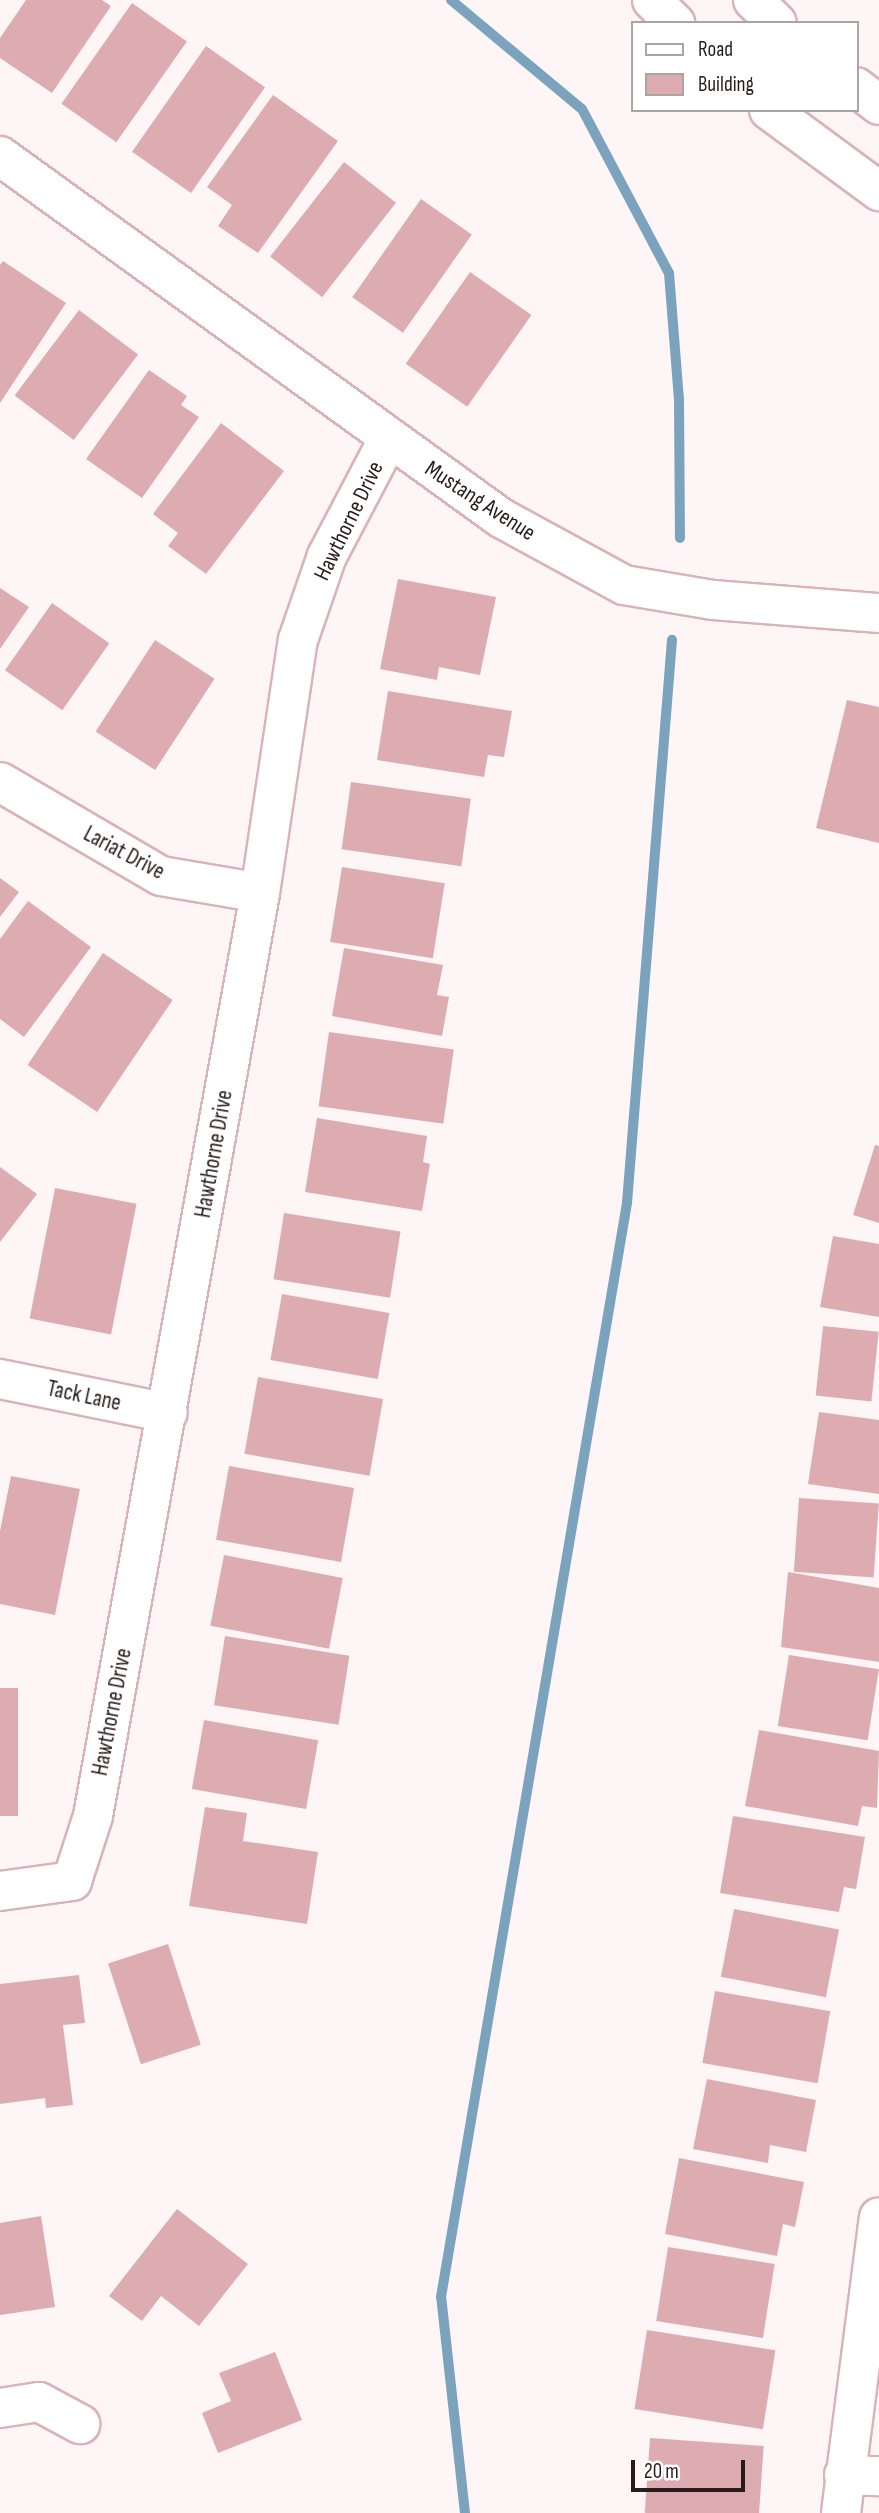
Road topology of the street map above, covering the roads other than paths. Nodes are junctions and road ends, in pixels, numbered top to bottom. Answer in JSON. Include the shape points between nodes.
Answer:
{"nodes":[{"id":1,"x":652,"y":0,"type":"edge"},
{"id":2,"x":753,"y":0,"type":"edge"},
{"id":3,"x":673,"y":21,"type":"edge"},
{"id":4,"x":775,"y":21,"type":"edge"},
{"id":5,"x":858,"y":89,"type":"edge"},
{"id":6,"x":879,"y":105,"type":"edge"},
{"id":7,"x":772,"y":112,"type":"edge"},
{"id":8,"x":0,"y":156,"type":"edge"},
{"id":9,"x":879,"y":191,"type":"edge"},
{"id":10,"x":388,"y":440,"type":"junction"},
{"id":11,"x":879,"y":612,"type":"edge"},
{"id":12,"x":0,"y":782,"type":"edge"},
{"id":13,"x":260,"y":893,"type":"junction"},
{"id":14,"x":0,"y":1379,"type":"edge"},
{"id":15,"x":168,"y":1413,"type":"junction"},
{"id":16,"x":0,"y":1891,"type":"edge"},
{"id":17,"x":879,"y":2217,"type":"edge"},
{"id":18,"x":0,"y":2408,"type":"edge"},
{"id":19,"x":80,"y":2424,"type":"dead end"},
{"id":20,"x":861,"y":2476,"type":"edge"},
{"id":21,"x":842,"y":2513,"type":"edge"}],
"edges":[{"from":1,"to":3,"type":"street"},
{"from":2,"to":4,"type":"street"},
{"from":5,"to":6,"type":"street"},
{"from":7,"to":9,"type":"street"},
{"from":8,"to":10,"type":"street","name":"Mustang Avenue"},
{"from":10,"to":11,"type":"street","name":"Mustang Avenue","via":[[501,518],[624,585],[713,600]]},
{"from":10,"to":13,"type":"street","name":"Hawthorne Drive","via":[[327,556],[298,640]]},
{"from":12,"to":13,"type":"street","name":"Lariat Drive","via":[[161,876]]},
{"from":13,"to":15,"type":"street","name":"Hawthorne Drive"},
{"from":14,"to":15,"type":"street","name":"Tack Lane"},
{"from":15,"to":16,"type":"street","name":"Hawthorne Drive","via":[[93,1816],[72,1881]]},
{"from":17,"to":20,"type":"street"},
{"from":18,"to":19,"type":"street","via":[[38,2402]]},
{"from":20,"to":21,"type":"street"}]}
